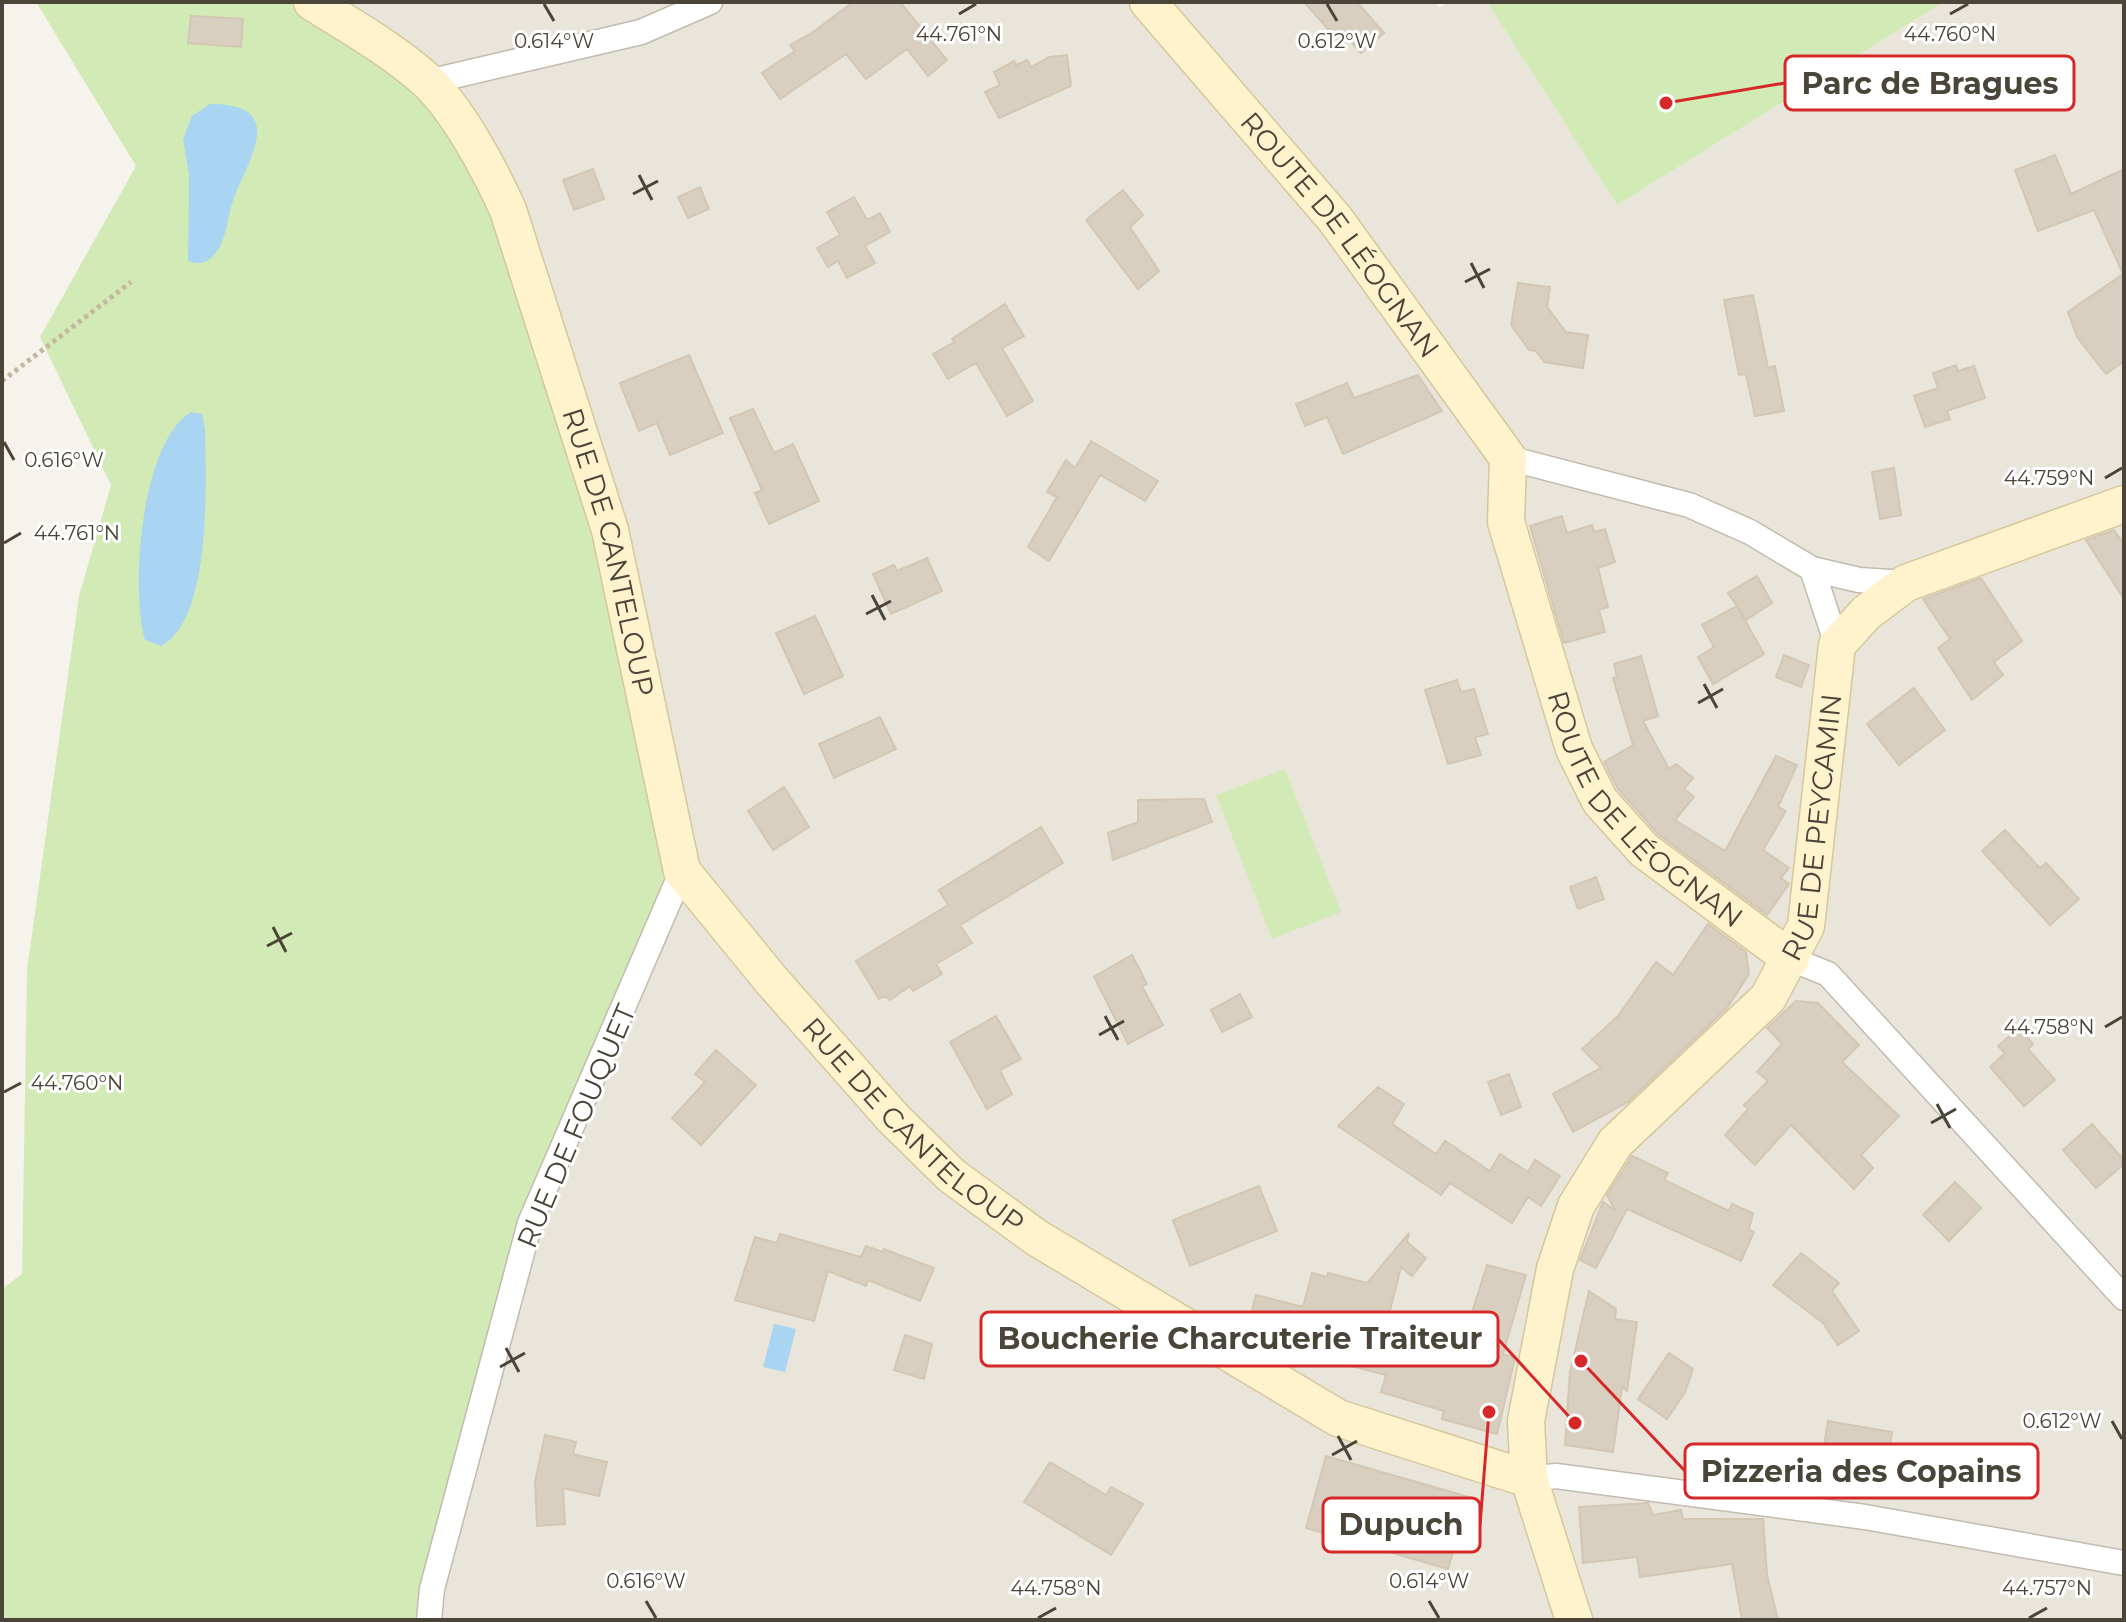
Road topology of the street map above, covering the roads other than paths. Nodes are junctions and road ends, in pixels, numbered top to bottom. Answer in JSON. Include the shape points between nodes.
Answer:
{"nodes":[{"id":1,"x":312,"y":2,"type":"edge"},
{"id":2,"x":710,"y":2,"type":"edge"},
{"id":3,"x":1148,"y":2,"type":"edge"},
{"id":4,"x":428,"y":82,"type":"junction"},
{"id":5,"x":1508,"y":458,"type":"junction"},
{"id":6,"x":2124,"y":504,"type":"edge"},
{"id":7,"x":1812,"y":569,"type":"junction"},
{"id":8,"x":1906,"y":583,"type":"junction"},
{"id":9,"x":1837,"y":645,"type":"junction"},
{"id":10,"x":682,"y":871,"type":"junction"},
{"id":11,"x":1791,"y":959,"type":"junction"},
{"id":12,"x":2124,"y":1298,"type":"edge"},
{"id":13,"x":1529,"y":1479,"type":"junction"},
{"id":14,"x":2124,"y":1563,"type":"edge"},
{"id":15,"x":429,"y":1620,"type":"edge"},
{"id":16,"x":1574,"y":1620,"type":"edge"}],
"edges":[{"from":1,"to":4,"type":"street","name":"RUE DE CANTELOUP"},
{"from":2,"to":4,"type":"street","via":[[641,32]]},
{"from":3,"to":5,"type":"street","name":"ROUTE DE LÉOGNAN","via":[[1335,219]]},
{"from":4,"to":10,"type":"street","name":"RUE DE CANTELOUP","via":[[488,165],[513,224],[610,530]]},
{"from":5,"to":7,"type":"street","via":[[1689,505],[1750,532]]},
{"from":5,"to":11,"type":"street","name":"ROUTE DE LÉOGNAN","via":[[1506,522],[1574,749],[1600,801],[1644,850]]},
{"from":6,"to":8,"type":"street"},
{"from":7,"to":8,"type":"street"},
{"from":7,"to":9,"type":"street"},
{"from":8,"to":9,"type":"street","via":[[1866,613]]},
{"from":9,"to":11,"type":"street","name":"RUE DE PEYCAMIN","via":[[1806,926]]},
{"from":10,"to":13,"type":"street","name":"RUE DE CANTELOUP","via":[[893,1118],[952,1176],[1037,1238],[1338,1418]]},
{"from":10,"to":15,"type":"street","name":"RUE DE FOUQUET","via":[[530,1223],[435,1575]]},
{"from":11,"to":12,"type":"street","name":"RUE DE PEYCAMIN","via":[[1828,974]]},
{"from":11,"to":13,"type":"street","via":[[1768,998],[1615,1143],[1576,1206],[1555,1269],[1526,1421]]},
{"from":13,"to":14,"type":"street","name":"RUE DE CANTELOUP","via":[[1556,1476],[1849,1515]]},
{"from":13,"to":16,"type":"street"}]}
